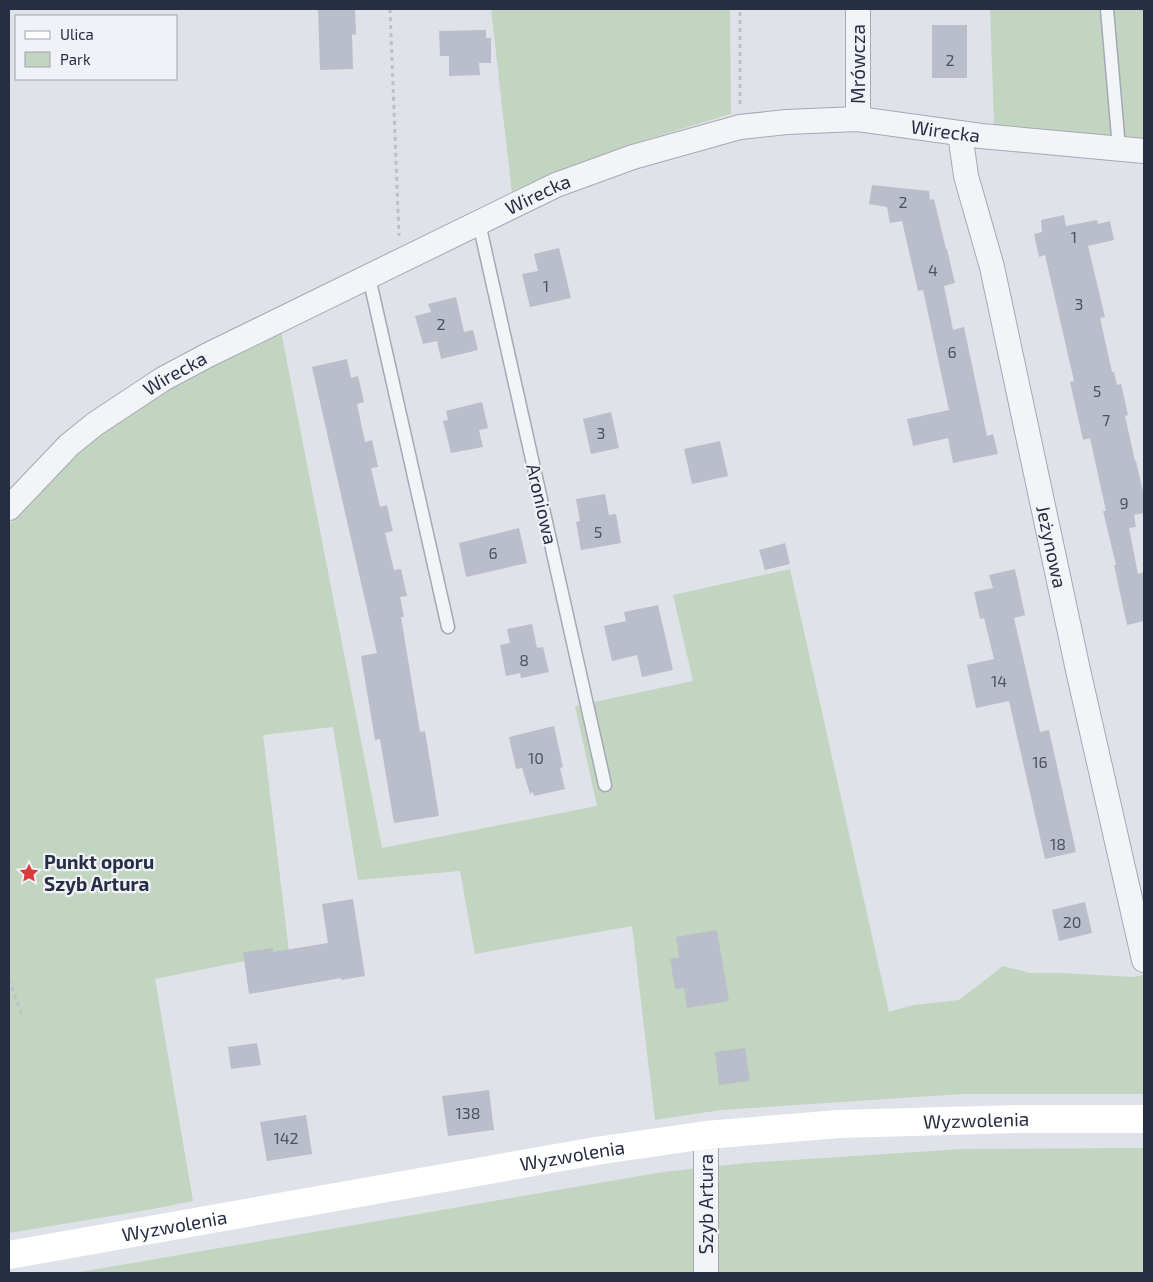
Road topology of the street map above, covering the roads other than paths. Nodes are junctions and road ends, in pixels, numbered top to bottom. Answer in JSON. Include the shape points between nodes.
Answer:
{"nodes":[{"id":1,"x":858,"y":9,"type":"edge"},
{"id":2,"x":1107,"y":9,"type":"edge"},
{"id":3,"x":858,"y":119,"type":"junction"},
{"id":4,"x":960,"y":133,"type":"junction"},
{"id":5,"x":1119,"y":148,"type":"junction"},
{"id":6,"x":1144,"y":151,"type":"edge"},
{"id":7,"x":479,"y":223,"type":"junction"},
{"id":8,"x":369,"y":277,"type":"junction"},
{"id":9,"x":9,"y":508,"type":"edge"},
{"id":10,"x":448,"y":627,"type":"dead end"},
{"id":11,"x":605,"y":785,"type":"dead end"},
{"id":12,"x":1134,"y":869,"type":"edge"},
{"id":13,"x":1144,"y":960,"type":"edge"},
{"id":14,"x":1144,"y":1119,"type":"edge"},
{"id":15,"x":706,"y":1136,"type":"junction"},
{"id":16,"x":9,"y":1255,"type":"edge"},
{"id":17,"x":706,"y":1273,"type":"edge"}],
"edges":[{"from":1,"to":3,"type":"street","name":"Mrówcza"},
{"from":2,"to":5,"type":"lane"},
{"from":3,"to":4,"type":"street","name":"Wirecka"},
{"from":3,"to":7,"type":"street","name":"Wirecka","via":[[740,127],[602,168],[556,185]]},
{"from":4,"to":5,"type":"street","name":"Wirecka"},
{"from":4,"to":12,"type":"street","name":"Jeżynowa","via":[[966,176],[992,267],[1078,670]]},
{"from":5,"to":6,"type":"street","name":"Wirecka"},
{"from":7,"to":8,"type":"street","name":"Wirecka"},
{"from":7,"to":11,"type":"lane","name":"Aroniowa"},
{"from":8,"to":9,"type":"street","name":"Wirecka","via":[[163,379],[68,445]]},
{"from":8,"to":10,"type":"lane"},
{"from":12,"to":13,"type":"street","name":"Jeżynowa"},
{"from":14,"to":15,"type":"street","name":"Wyzwolenia","via":[[839,1124]]},
{"from":15,"to":16,"type":"street","name":"Wyzwolenia","via":[[596,1151]]},
{"from":15,"to":17,"type":"street","name":"Szyb Artura"}]}
